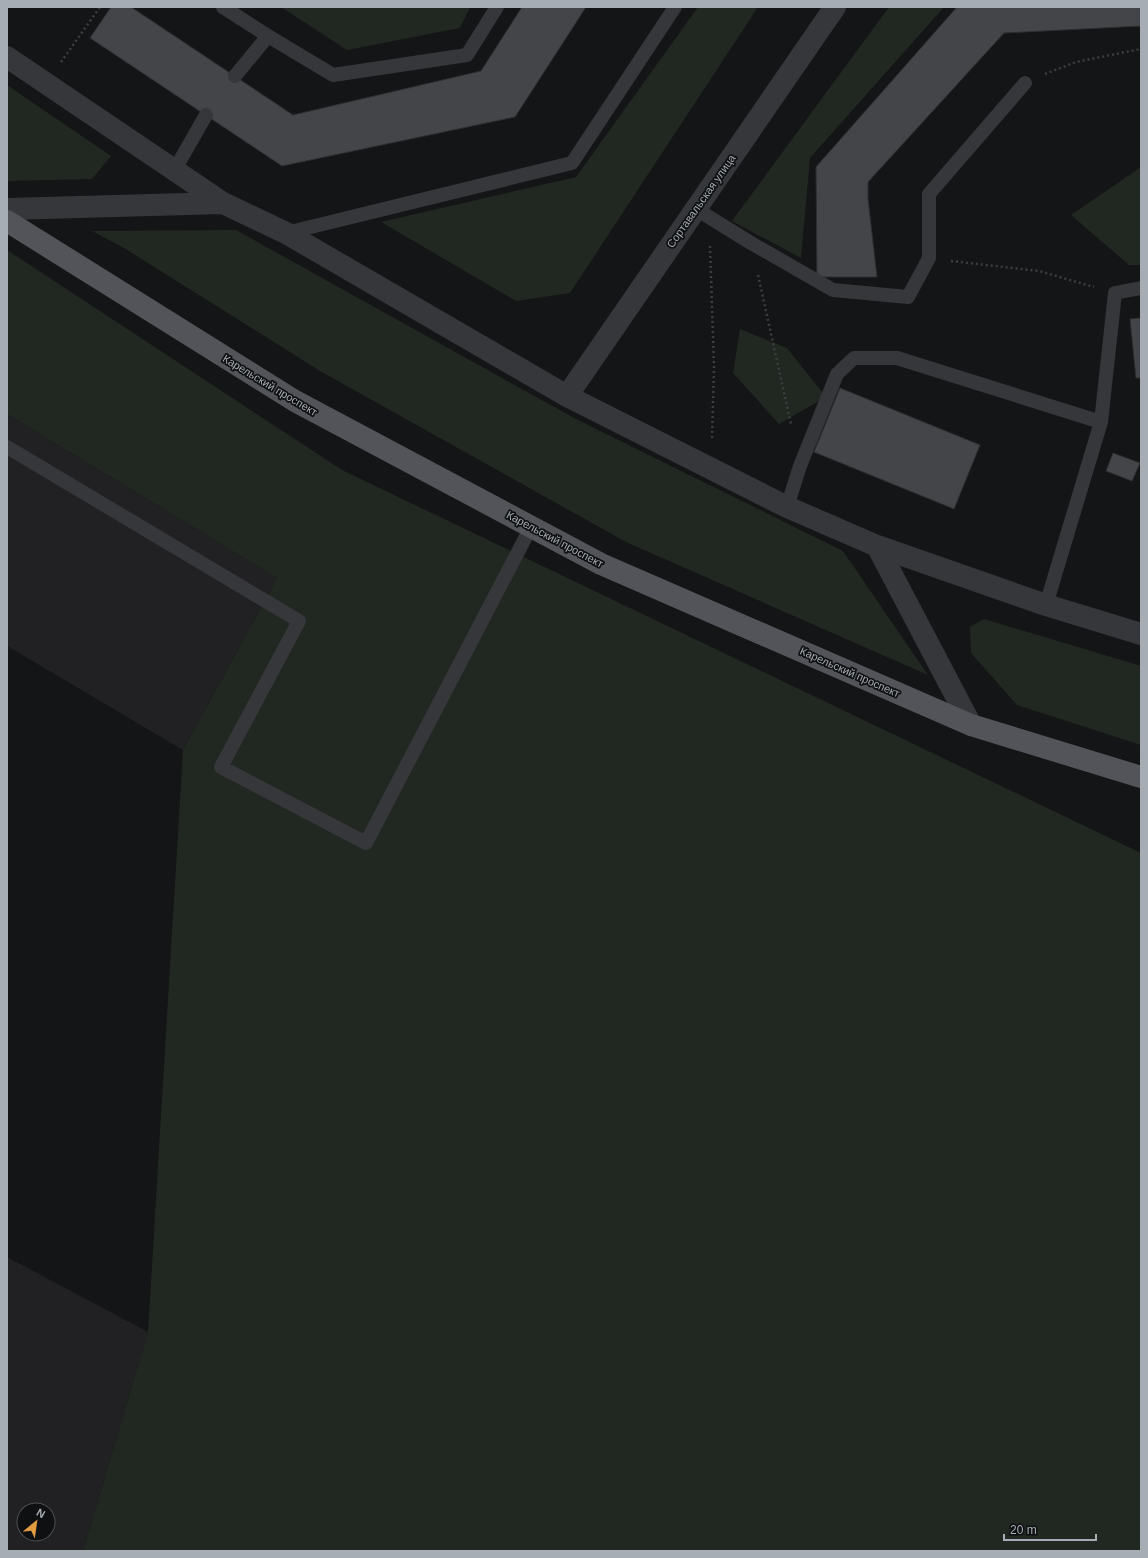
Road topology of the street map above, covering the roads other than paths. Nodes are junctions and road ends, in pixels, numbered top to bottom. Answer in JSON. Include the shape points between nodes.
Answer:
{"nodes":[{"id":1,"x":223,"y":7,"type":"edge"},
{"id":2,"x":498,"y":7,"type":"edge"},
{"id":3,"x":675,"y":7,"type":"edge"},
{"id":4,"x":835,"y":7,"type":"edge"},
{"id":5,"x":268,"y":36,"type":"junction"},
{"id":6,"x":7,"y":57,"type":"edge"},
{"id":7,"x":235,"y":76,"type":"dead end"},
{"id":8,"x":1025,"y":83,"type":"road end"},
{"id":9,"x":206,"y":115,"type":"dead end"},
{"id":10,"x":174,"y":171,"type":"junction"},
{"id":11,"x":223,"y":203,"type":"junction"},
{"id":12,"x":7,"y":209,"type":"edge"},
{"id":13,"x":703,"y":213,"type":"junction"},
{"id":14,"x":7,"y":222,"type":"edge"},
{"id":15,"x":286,"y":233,"type":"junction"},
{"id":16,"x":1141,"y":288,"type":"edge"},
{"id":17,"x":568,"y":396,"type":"junction"},
{"id":18,"x":1101,"y":422,"type":"junction"},
{"id":19,"x":7,"y":446,"type":"edge"},
{"id":20,"x":787,"y":507,"type":"junction"},
{"id":21,"x":531,"y":527,"type":"junction"},
{"id":22,"x":877,"y":546,"type":"junction"},
{"id":23,"x":1046,"y":605,"type":"junction"},
{"id":24,"x":1141,"y":634,"type":"edge"},
{"id":25,"x":971,"y":725,"type":"junction"},
{"id":26,"x":1141,"y":777,"type":"edge"}],
"edges":[{"from":1,"to":5,"type":"lane"},
{"from":2,"to":5,"type":"lane","via":[[467,55],[333,75]]},
{"from":3,"to":15,"type":"lane","via":[[572,163]]},
{"from":4,"to":13,"type":"street","name":"Сортавальская улица"},
{"from":5,"to":7,"type":"lane"},
{"from":6,"to":10,"type":"street"},
{"from":8,"to":13,"type":"lane","via":[[929,194],[929,258],[908,296],[833,290]]},
{"from":9,"to":10,"type":"lane"},
{"from":10,"to":11,"type":"street"},
{"from":11,"to":12,"type":"street"},
{"from":11,"to":15,"type":"street"},
{"from":13,"to":17,"type":"street","name":"Сортавальская улица"},
{"from":14,"to":21,"type":"main road","name":"Карельский проспект","via":[[295,402]]},
{"from":15,"to":17,"type":"street"},
{"from":16,"to":18,"type":"lane","via":[[1115,293]]},
{"from":17,"to":20,"type":"street"},
{"from":18,"to":20,"type":"lane","via":[[897,358],[854,358],[837,374],[800,466]]},
{"from":18,"to":23,"type":"lane"},
{"from":19,"to":21,"type":"lane","via":[[298,620],[221,767],[366,843]]},
{"from":20,"to":22,"type":"street"},
{"from":21,"to":25,"type":"main road","name":"Карельский проспект","via":[[601,564]]},
{"from":22,"to":23,"type":"street"},
{"from":22,"to":25,"type":"street"},
{"from":23,"to":24,"type":"street"},
{"from":25,"to":26,"type":"main road","name":"Карельский проспект"}]}
